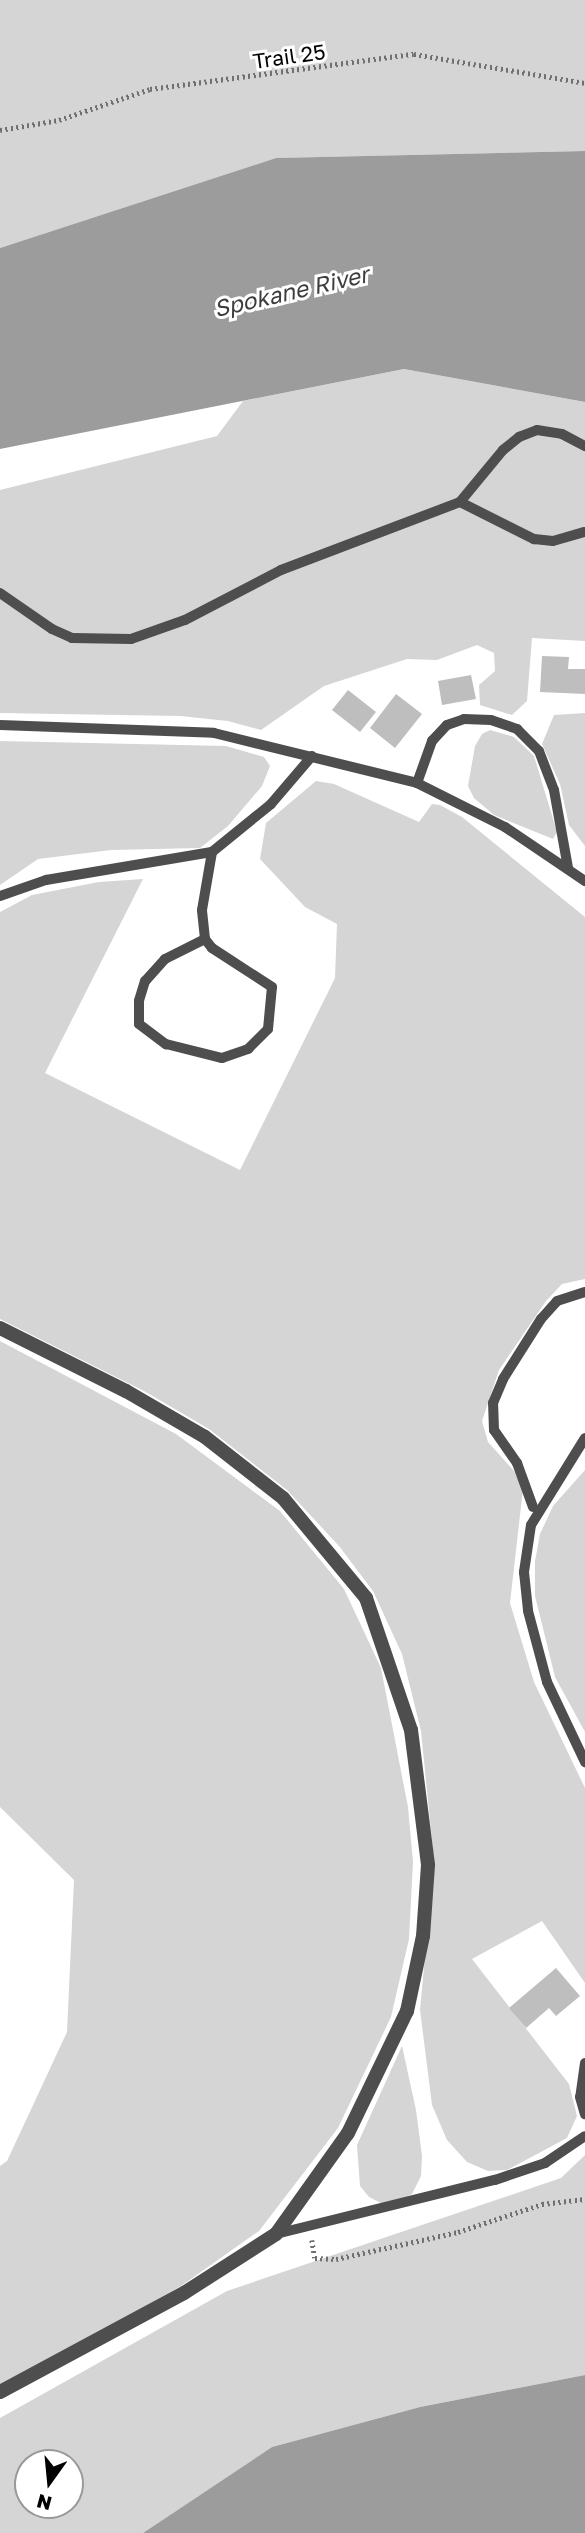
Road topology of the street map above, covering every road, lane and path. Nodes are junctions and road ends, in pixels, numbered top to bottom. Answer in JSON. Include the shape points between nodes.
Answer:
{"nodes":[{"id":1,"x":585,"y":83,"type":"edge"},
{"id":2,"x":0,"y":130,"type":"edge"},
{"id":3,"x":585,"y":446,"type":"edge"},
{"id":4,"x":460,"y":502,"type":"junction"},
{"id":5,"x":585,"y":532,"type":"edge"},
{"id":6,"x":0,"y":593,"type":"edge"},
{"id":7,"x":0,"y":725,"type":"edge"},
{"id":8,"x":312,"y":756,"type":"junction"},
{"id":9,"x":417,"y":783,"type":"junction"},
{"id":10,"x":212,"y":852,"type":"junction"},
{"id":11,"x":568,"y":868,"type":"junction"},
{"id":12,"x":585,"y":881,"type":"edge"},
{"id":13,"x":0,"y":896,"type":"edge"},
{"id":14,"x":205,"y":939,"type":"junction"},
{"id":15,"x":585,"y":1292,"type":"edge"},
{"id":16,"x":0,"y":1328,"type":"edge"},
{"id":17,"x":585,"y":1438,"type":"edge"},
{"id":18,"x":533,"y":1507,"type":"dead end"},
{"id":19,"x":585,"y":1762,"type":"edge"},
{"id":20,"x":585,"y":2063,"type":"edge"},
{"id":21,"x":585,"y":2114,"type":"edge"},
{"id":22,"x":585,"y":2136,"type":"edge"},
{"id":23,"x":585,"y":2199,"type":"edge"},
{"id":24,"x":310,"y":2227,"type":"junction"},
{"id":25,"x":276,"y":2234,"type":"junction"},
{"id":26,"x":0,"y":2392,"type":"edge"}],
"edges":[{"from":1,"to":2,"type":"path","name":"Trail 25","via":[[414,54],[150,89],[59,120]]},
{"from":3,"to":4,"type":"lane","via":[[562,434],[537,430],[519,437],[493,460]]},
{"from":4,"to":5,"type":"lane","via":[[534,539],[553,541]]},
{"from":4,"to":6,"type":"lane","via":[[281,570],[185,620],[131,639],[72,638]]},
{"from":7,"to":8,"type":"lane","via":[[214,733]]},
{"from":8,"to":9,"type":"lane"},
{"from":8,"to":10,"type":"lane","via":[[271,804]]},
{"from":9,"to":11,"type":"lane","via":[[505,827]]},
{"from":9,"to":11,"type":"lane","via":[[432,741],[447,725],[464,719],[491,720],[517,729],[539,751],[554,790]]},
{"from":10,"to":13,"type":"lane","via":[[46,880]]},
{"from":10,"to":14,"type":"lane","via":[[202,910]]},
{"from":11,"to":12,"type":"lane"},
{"from":14,"to":14,"type":"lane","via":[[272,987],[268,1029],[248,1049],[222,1058],[166,1044],[139,1024],[145,981],[165,959]]},
{"from":15,"to":18,"type":"lane","via":[[557,1301],[541,1319],[493,1403],[494,1430],[516,1463]]},
{"from":16,"to":25,"type":"street","via":[[126,1391],[205,1437],[283,1498],[366,1598],[411,1730],[428,1865],[423,1936],[407,2011],[348,2133]]},
{"from":17,"to":19,"type":"lane","via":[[531,1525],[524,1572],[528,1611],[547,1682]]},
{"from":20,"to":21,"type":"lane","via":[[580,2097]]},
{"from":22,"to":24,"type":"lane","via":[[545,2163],[495,2180]]},
{"from":23,"to":24,"type":"path","via":[[542,2204],[458,2232],[324,2261],[315,2258]]},
{"from":24,"to":25,"type":"lane"},
{"from":25,"to":26,"type":"street","via":[[184,2293]]}]}
